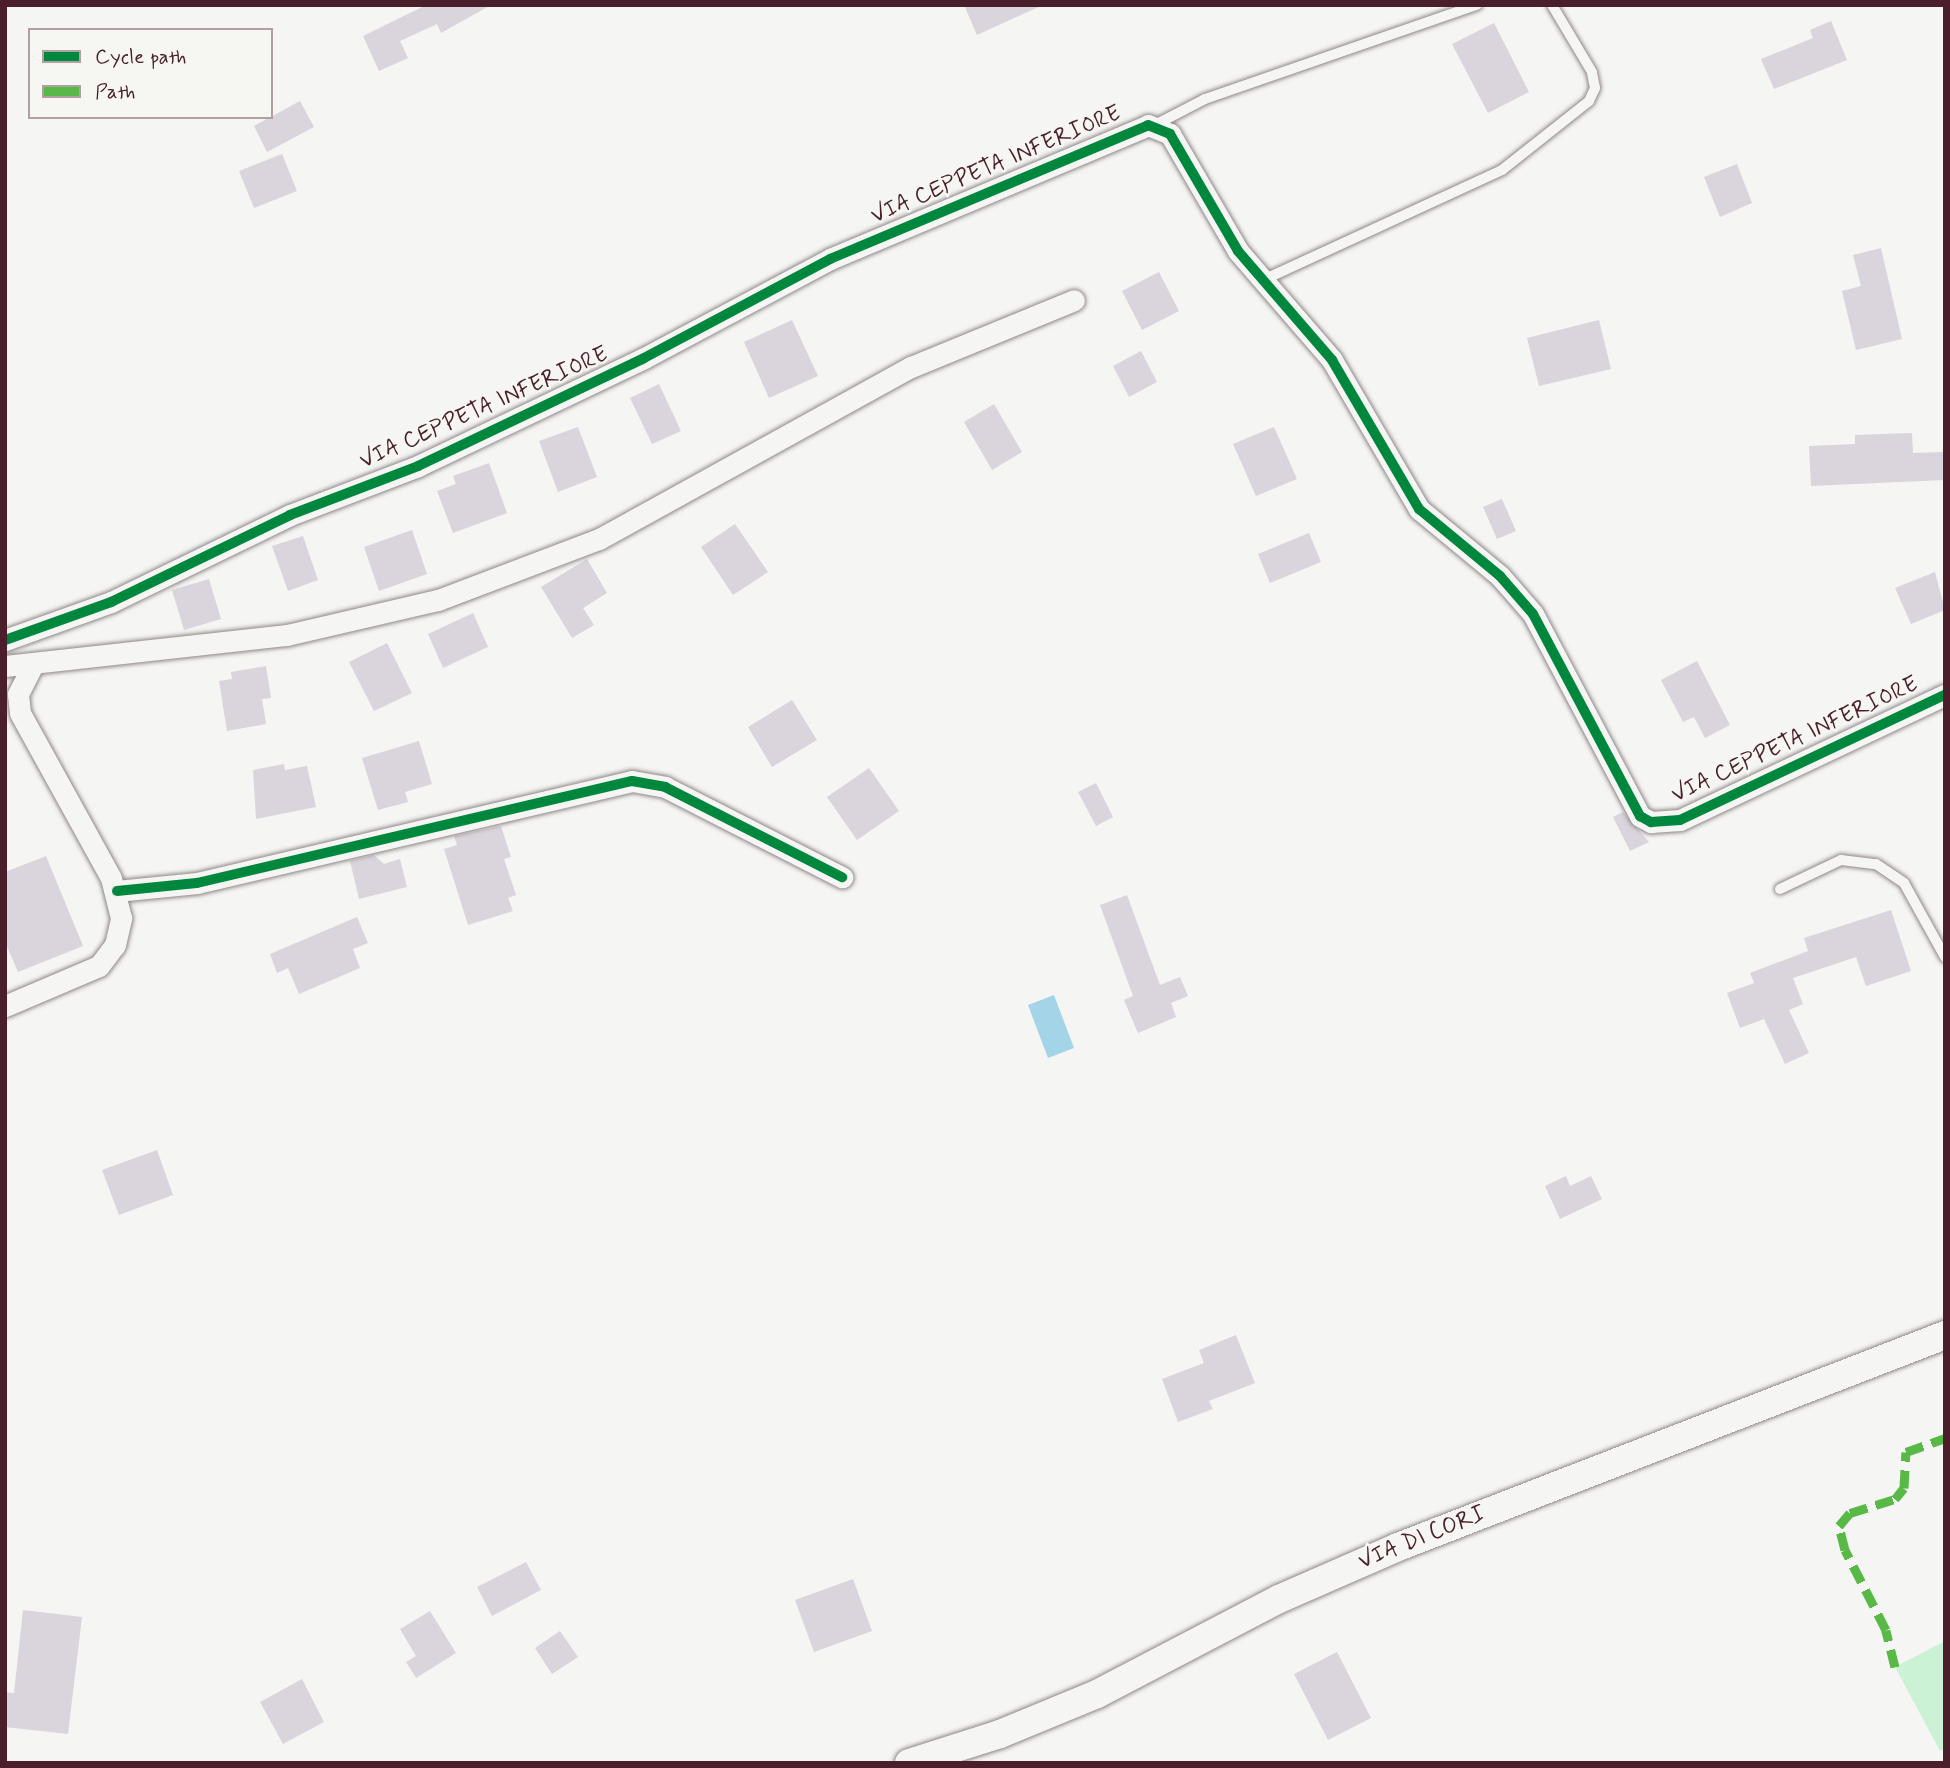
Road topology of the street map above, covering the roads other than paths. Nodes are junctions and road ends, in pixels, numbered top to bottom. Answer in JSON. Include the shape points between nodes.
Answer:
{"nodes":[{"id":1,"x":1477,"y":5,"type":"edge"},
{"id":2,"x":1552,"y":5,"type":"edge"},
{"id":3,"x":1155,"y":125,"type":"junction"},
{"id":4,"x":1262,"y":281,"type":"junction"},
{"id":5,"x":1074,"y":300,"type":"dead end"},
{"id":6,"x":5,"y":640,"type":"edge"},
{"id":7,"x":33,"y":665,"type":"junction"},
{"id":8,"x":5,"y":666,"type":"edge"},
{"id":9,"x":1945,"y":695,"type":"edge"},
{"id":10,"x":842,"y":877,"type":"dead end"},
{"id":11,"x":1780,"y":889,"type":"dead end"},
{"id":12,"x":117,"y":891,"type":"junction"},
{"id":13,"x":1945,"y":957,"type":"edge"},
{"id":14,"x":5,"y":1006,"type":"edge"},
{"id":15,"x":1945,"y":1335,"type":"edge"},
{"id":16,"x":908,"y":1763,"type":"edge"}],
"edges":[{"from":1,"to":3,"type":"lane","via":[[1205,99]]},
{"from":2,"to":4,"type":"lane","via":[[1592,72],[1595,88],[1588,101],[1502,170]]},
{"from":3,"to":4,"type":"street","name":"VIA CEPPETA INFERIORE","via":[[1173,138],[1229,237]]},
{"from":3,"to":6,"type":"street","name":"VIA CEPPETA INFERIORE","via":[[1126,129],[830,259],[644,358],[418,466],[321,502],[125,595]]},
{"from":4,"to":9,"type":"street","name":"VIA CEPPETA INFERIORE","via":[[1338,370],[1419,509],[1509,584],[1533,614],[1627,796],[1646,819],[1666,823],[1690,816]]},
{"from":5,"to":7,"type":"street","via":[[911,367],[625,526],[526,569],[421,606],[337,626]]},
{"from":7,"to":8,"type":"street"},
{"from":7,"to":12,"type":"street","via":[[19,694],[20,713]]},
{"from":10,"to":12,"type":"street","via":[[665,788],[632,782],[197,883]]},
{"from":11,"to":13,"type":"lane","via":[[1841,860],[1876,864],[1904,883]]},
{"from":12,"to":14,"type":"street","via":[[118,937],[103,963]]},
{"from":15,"to":16,"type":"main road","name":"VIA DI CORI","via":[[1398,1547],[1248,1614],[1097,1694],[1000,1734]]}]}
